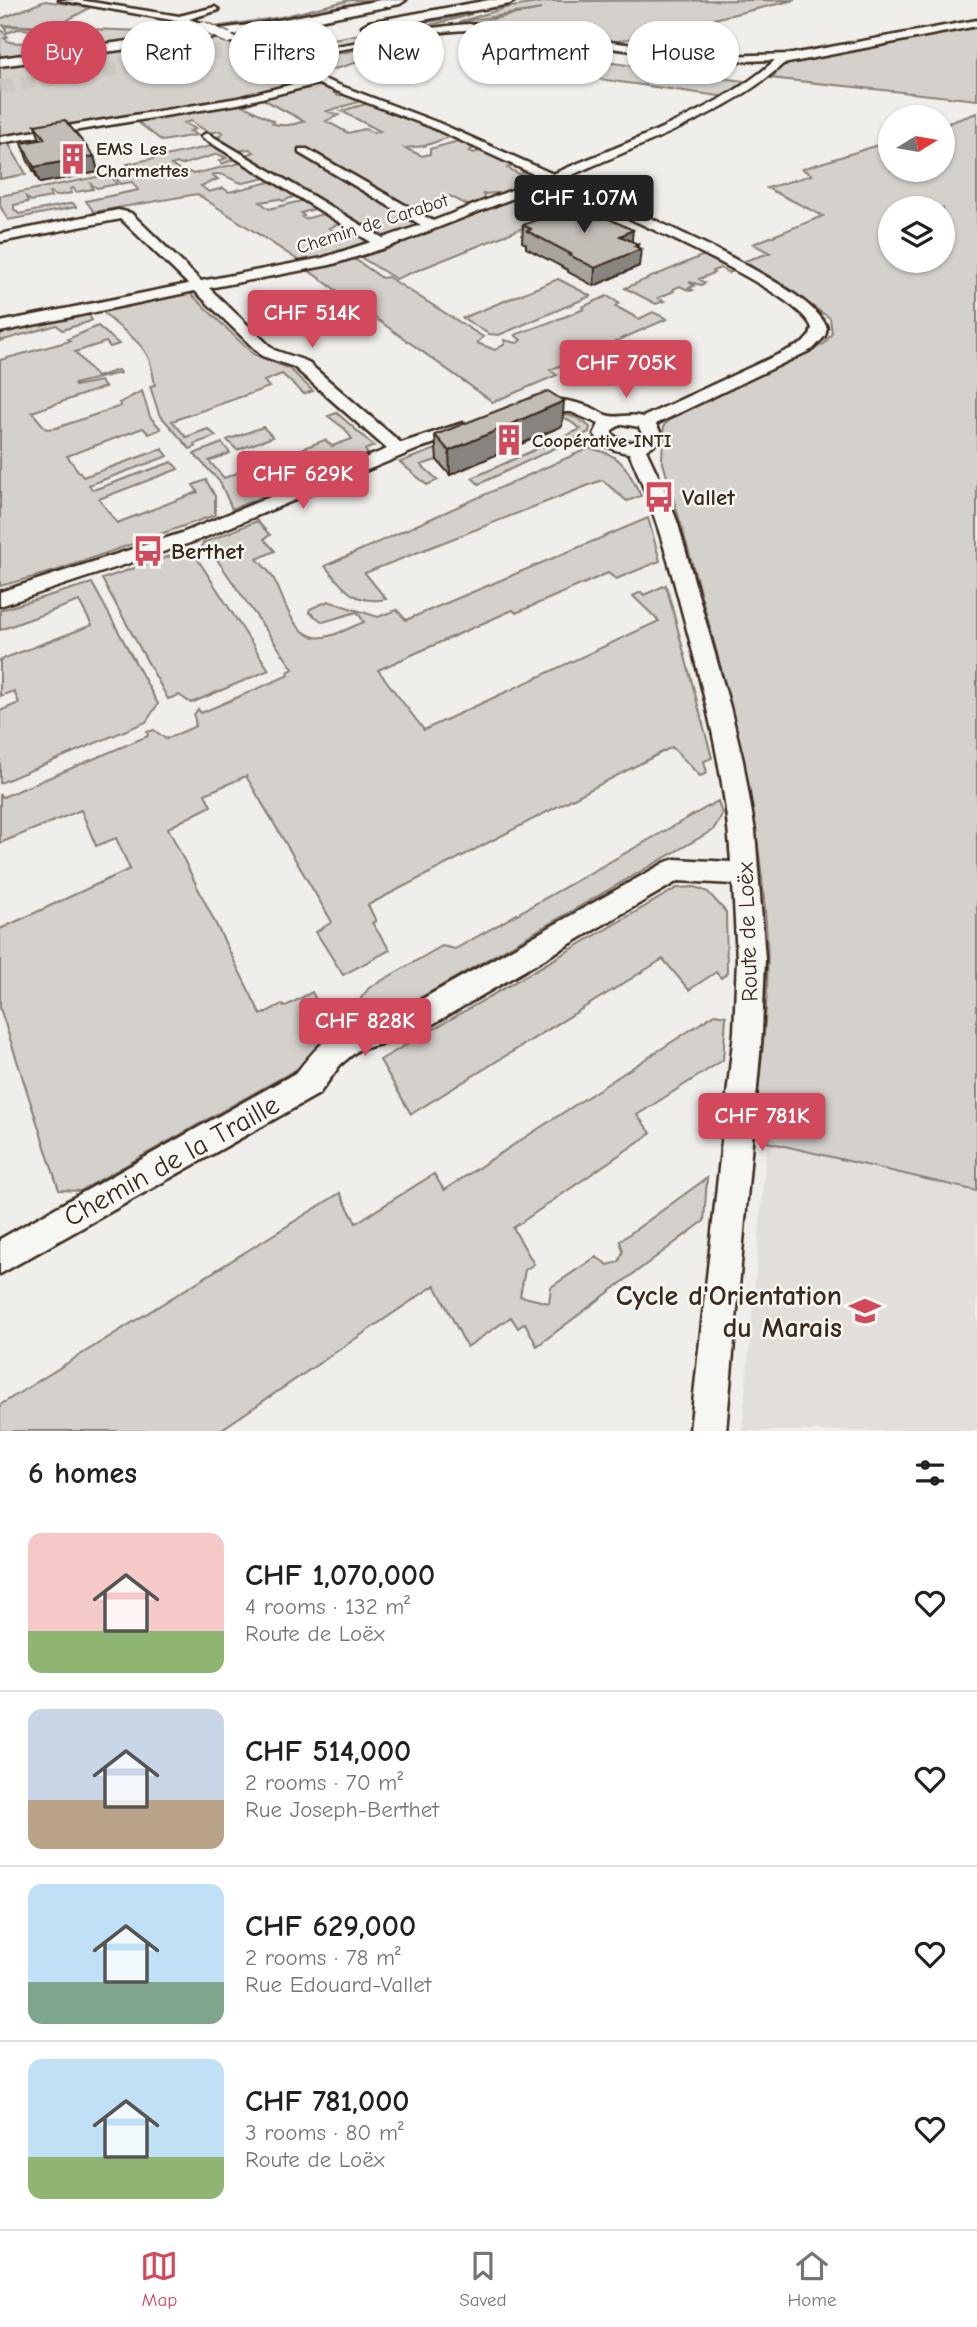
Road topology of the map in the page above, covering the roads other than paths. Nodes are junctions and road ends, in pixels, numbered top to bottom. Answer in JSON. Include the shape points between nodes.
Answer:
{"nodes":[{"id":1,"x":63,"y":0,"type":"edge"},
{"id":2,"x":386,"y":0,"type":"edge"},
{"id":3,"x":400,"y":0,"type":"edge"},
{"id":4,"x":482,"y":0,"type":"edge"},
{"id":5,"x":516,"y":1,"type":"edge"},
{"id":6,"x":193,"y":3,"type":"dead end"},
{"id":7,"x":178,"y":19,"type":"junction"},
{"id":8,"x":399,"y":21,"type":"edge"},
{"id":9,"x":977,"y":23,"type":"edge"},
{"id":10,"x":339,"y":24,"type":"edge"},
{"id":11,"x":229,"y":38,"type":"edge"},
{"id":12,"x":627,"y":47,"type":"edge"},
{"id":13,"x":339,"y":50,"type":"edge"},
{"id":14,"x":793,"y":57,"type":"junction"},
{"id":15,"x":739,"y":60,"type":"edge"},
{"id":16,"x":0,"y":61,"type":"edge"},
{"id":17,"x":739,"y":62,"type":"edge"},
{"id":18,"x":771,"y":70,"type":"junction"},
{"id":19,"x":306,"y":84,"type":"edge"},
{"id":20,"x":326,"y":84,"type":"edge"},
{"id":21,"x":207,"y":136,"type":"dead end"},
{"id":22,"x":0,"y":140,"type":"edge"},
{"id":23,"x":303,"y":151,"type":"dead end"},
{"id":24,"x":554,"y":178,"type":"junction"},
{"id":25,"x":432,"y":226,"type":"junction"},
{"id":26,"x":0,"y":238,"type":"edge"},
{"id":27,"x":383,"y":244,"type":"junction"},
{"id":28,"x":198,"y":286,"type":"junction"},
{"id":29,"x":0,"y":327,"type":"edge"},
{"id":30,"x":516,"y":412,"type":"edge"},
{"id":31,"x":479,"y":423,"type":"edge"},
{"id":32,"x":610,"y":423,"type":"junction"},
{"id":33,"x":644,"y":423,"type":"junction"},
{"id":34,"x":636,"y":448,"type":"junction"},
{"id":35,"x":398,"y":450,"type":"junction"},
{"id":36,"x":0,"y":599,"type":"edge"},
{"id":37,"x":746,"y":874,"type":"junction"},
{"id":38,"x":0,"y":1257,"type":"edge"},
{"id":39,"x":708,"y":1431,"type":"edge"}],
"edges":[{"from":1,"to":7,"type":"street"},
{"from":2,"to":16,"type":"highway","via":[[243,28]]},
{"from":3,"to":16,"type":"highway","via":[[264,27]]},
{"from":4,"to":10,"type":"highway"},
{"from":5,"to":8,"type":"highway"},
{"from":6,"to":7,"type":"street","via":[[215,10]]},
{"from":7,"to":11,"type":"street","bridge":true},
{"from":9,"to":14,"type":"street"},
{"from":12,"to":13,"type":"street","via":[[464,27],[421,30]]},
{"from":14,"to":15,"type":"street"},
{"from":14,"to":18,"type":"street"},
{"from":17,"to":18,"type":"street"},
{"from":18,"to":24,"type":"street","via":[[724,102]]},
{"from":19,"to":22,"type":"street","via":[[238,101]]},
{"from":20,"to":24,"type":"street","via":[[433,124]]},
{"from":21,"to":27,"type":"street"},
{"from":23,"to":25,"type":"street"},
{"from":24,"to":25,"type":"street","name":"Chemin de Carabot"},
{"from":24,"to":33,"type":"street","via":[[745,270],[797,303],[819,326],[808,346]]},
{"from":25,"to":27,"type":"street","name":"Chemin de Carabot"},
{"from":26,"to":28,"type":"street","via":[[118,214],[126,216]]},
{"from":27,"to":28,"type":"street","name":"Chemin de Carabot","via":[[296,269]]},
{"from":28,"to":29,"type":"street","name":"Chemin de Carabot"},
{"from":28,"to":35,"type":"street","via":[[268,352],[300,364]]},
{"from":30,"to":32,"type":"street","via":[[563,405]]},
{"from":31,"to":35,"type":"street"},
{"from":32,"to":33,"type":"street","via":[[629,419]]},
{"from":32,"to":34,"type":"street","via":[[603,434],[609,442]]},
{"from":33,"to":34,"type":"street","via":[[653,435],[648,444]]},
{"from":34,"to":37,"type":"street","name":"Route de Loëx","via":[[665,515],[719,707],[737,794]]},
{"from":35,"to":36,"type":"street","via":[[189,537]]},
{"from":37,"to":38,"type":"street","name":"Chemin de la Traille","via":[[675,870],[404,1026],[355,1034],[332,1049],[308,1083]]},
{"from":37,"to":39,"type":"street","name":"Route de Loëx","via":[[751,959],[748,1032]]}]}
